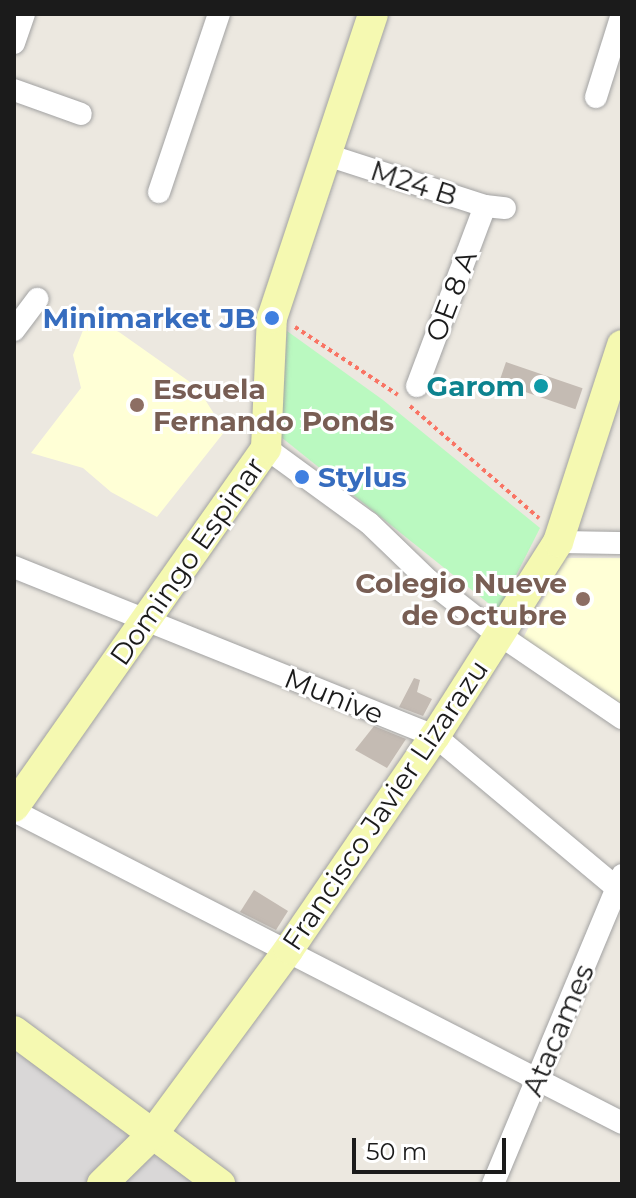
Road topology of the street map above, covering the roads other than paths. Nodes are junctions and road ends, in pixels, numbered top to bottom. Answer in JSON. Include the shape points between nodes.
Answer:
{"nodes":[{"id":1,"x":24,"y":14,"type":"edge"},
{"id":2,"x":219,"y":14,"type":"edge"},
{"id":3,"x":373,"y":14,"type":"edge"},
{"id":4,"x":622,"y":14,"type":"edge"},
{"id":5,"x":14,"y":43,"type":"edge"},
{"id":6,"x":14,"y":90,"type":"edge"},
{"id":7,"x":596,"y":97,"type":"dead end"},
{"id":8,"x":81,"y":114,"type":"dead end"},
{"id":9,"x":324,"y":154,"type":"junction"},
{"id":10,"x":159,"y":192,"type":"dead end"},
{"id":11,"x":495,"y":207,"type":"joint"},
{"id":12,"x":37,"y":299,"type":"dead end"},
{"id":13,"x":14,"y":330,"type":"edge"},
{"id":14,"x":622,"y":345,"type":"edge"},
{"id":15,"x":417,"y":386,"type":"dead end"},
{"id":16,"x":266,"y":448,"type":"junction"},
{"id":17,"x":552,"y":534,"type":"junction"},
{"id":18,"x":622,"y":543,"type":"edge"},
{"id":19,"x":14,"y":567,"type":"edge"},
{"id":20,"x":146,"y":622,"type":"junction"},
{"id":21,"x":498,"y":634,"type":"junction"},
{"id":22,"x":622,"y":718,"type":"edge"},
{"id":23,"x":435,"y":736,"type":"junction"},
{"id":24,"x":14,"y":809,"type":"edge"},
{"id":25,"x":619,"y":882,"type":"edge"},
{"id":26,"x":289,"y":949,"type":"junction"},
{"id":27,"x":14,"y":1031,"type":"edge"},
{"id":28,"x":538,"y":1078,"type":"junction"},
{"id":29,"x":622,"y":1123,"type":"edge"},
{"id":30,"x":152,"y":1135,"type":"junction"},
{"id":31,"x":102,"y":1184,"type":"edge"},
{"id":32,"x":220,"y":1184,"type":"edge"},
{"id":33,"x":493,"y":1184,"type":"edge"}],
"edges":[{"from":1,"to":5,"type":"street"},
{"from":2,"to":10,"type":"street"},
{"from":3,"to":9,"type":"street","name":"Domingo Espinar"},
{"from":4,"to":7,"type":"street"},
{"from":6,"to":8,"type":"street"},
{"from":9,"to":11,"type":"street","name":"M24 B"},
{"from":9,"to":16,"type":"street","name":"Domingo Espinar","via":[[272,318]]},
{"from":11,"to":15,"type":"street","name":"OE 8 A"},
{"from":12,"to":13,"type":"street"},
{"from":14,"to":17,"type":"street","name":"Francisco Javier Lizarazu"},
{"from":16,"to":20,"type":"street","name":"Domingo Espinar"},
{"from":16,"to":21,"type":"street","via":[[369,523],[428,580]]},
{"from":17,"to":18,"type":"street"},
{"from":17,"to":21,"type":"street","name":"Francisco Javier Lizarazu"},
{"from":19,"to":20,"type":"street","name":"Munive"},
{"from":20,"to":23,"type":"street","name":"Munive"},
{"from":20,"to":24,"type":"street","name":"Domingo Espinar"},
{"from":21,"to":22,"type":"street"},
{"from":21,"to":23,"type":"street","name":"Francisco Javier Lizarazu"},
{"from":23,"to":25,"type":"street","name":"Munive"},
{"from":23,"to":26,"type":"street","name":"Francisco Javier Lizarazu"},
{"from":24,"to":26,"type":"street"},
{"from":25,"to":28,"type":"street","name":"Atacames"},
{"from":26,"to":28,"type":"street"},
{"from":26,"to":30,"type":"street","name":"Francisco Javier Lizarazu"},
{"from":27,"to":30,"type":"street"},
{"from":28,"to":29,"type":"street"},
{"from":28,"to":33,"type":"street","name":"Atacames"},
{"from":30,"to":31,"type":"street","name":"Francisco Javier Lizarazu"},
{"from":30,"to":32,"type":"street"}]}
